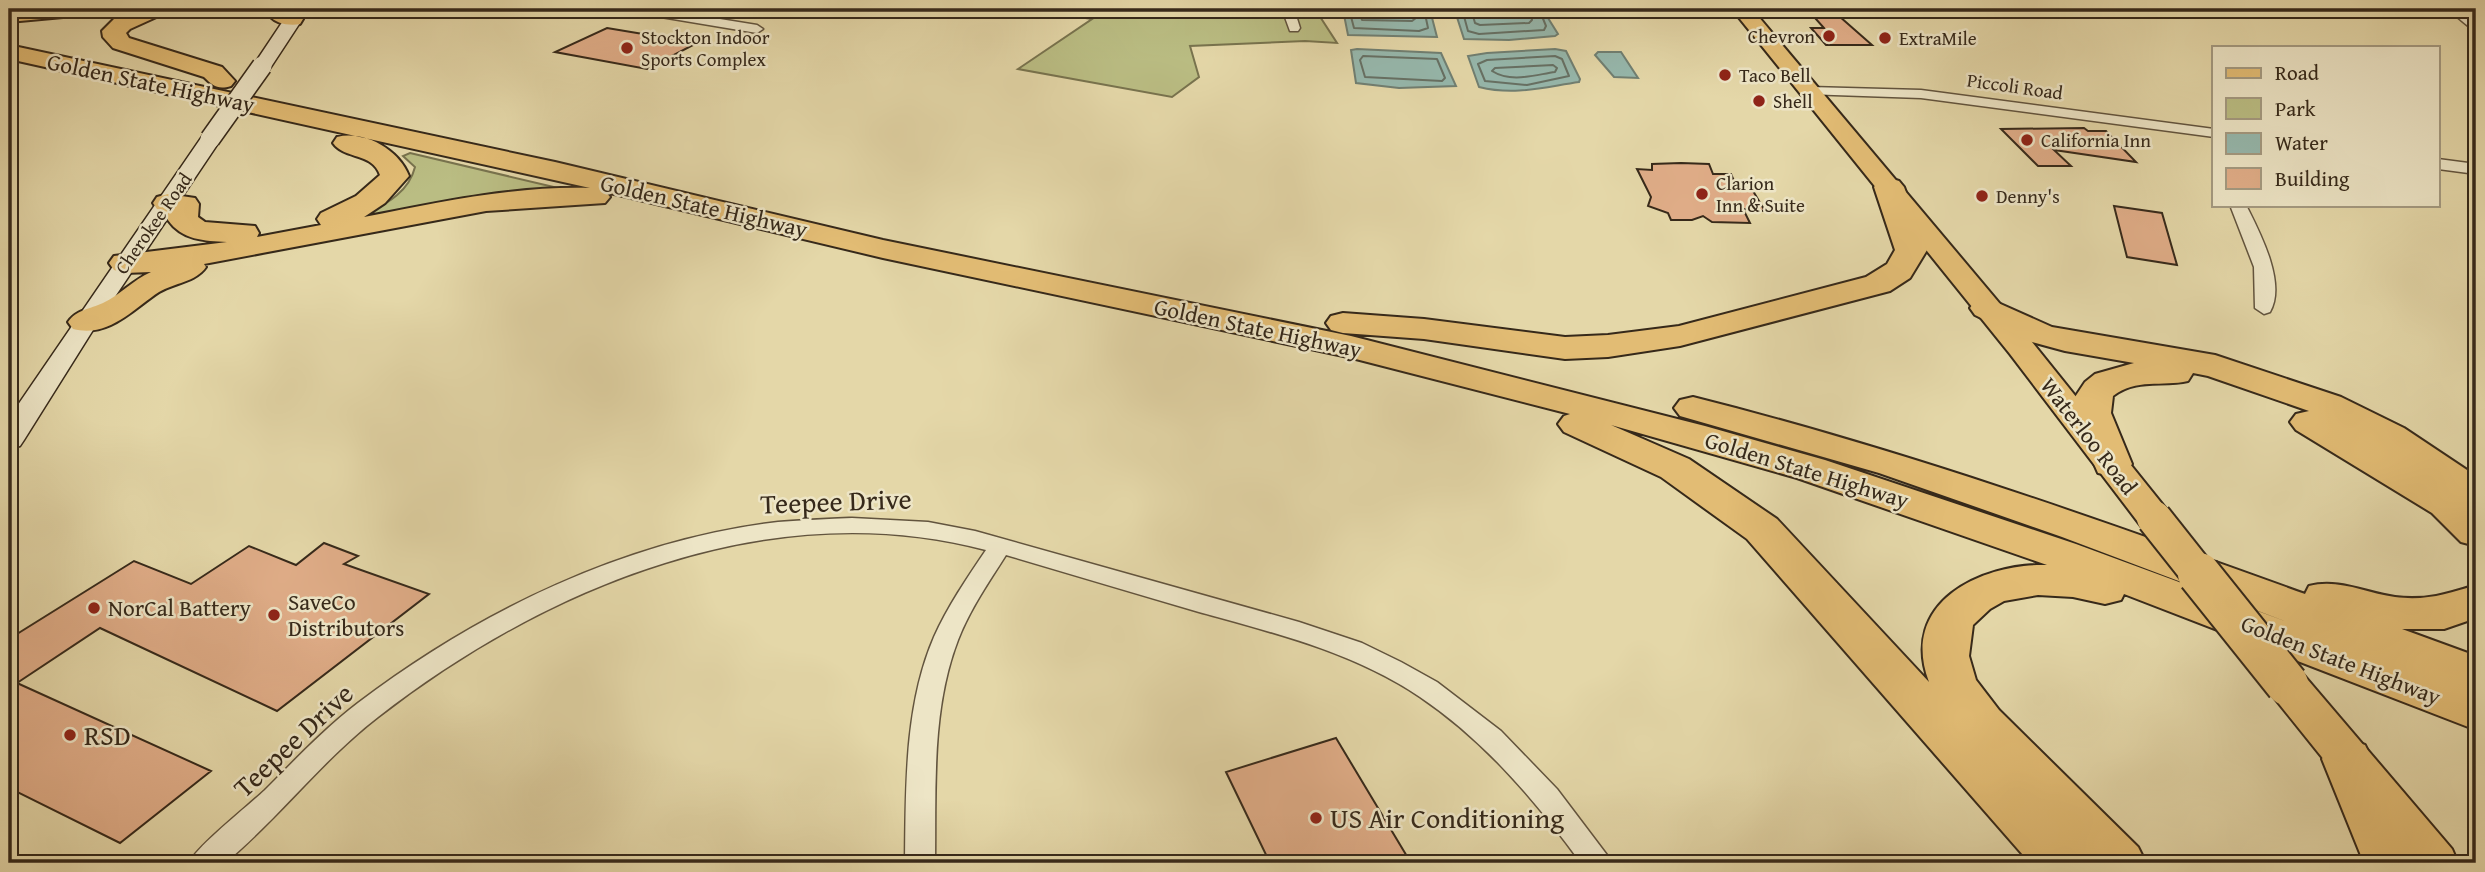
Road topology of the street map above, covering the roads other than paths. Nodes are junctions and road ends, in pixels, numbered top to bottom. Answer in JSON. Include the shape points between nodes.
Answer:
{"nodes":[{"id":1,"x":74,"y":9,"type":"edge"},
{"id":2,"x":155,"y":9,"type":"edge"},
{"id":3,"x":637,"y":9,"type":"edge"},
{"id":4,"x":1288,"y":9,"type":"edge"},
{"id":5,"x":1742,"y":9,"type":"edge"},
{"id":6,"x":2454,"y":9,"type":"edge"},
{"id":7,"x":291,"y":12,"type":"edge"},
{"id":8,"x":9,"y":15,"type":"edge"},
{"id":9,"x":1294,"y":28,"type":"dead end"},
{"id":10,"x":2476,"y":28,"type":"edge"},
{"id":11,"x":757,"y":29,"type":"dead end"},
{"id":12,"x":9,"y":35,"type":"edge"},
{"id":13,"x":9,"y":52,"type":"edge"},
{"id":14,"x":1810,"y":91,"type":"junction"},
{"id":15,"x":230,"y":92,"type":"junction"},
{"id":16,"x":2210,"y":133,"type":"edge"},
{"id":17,"x":2440,"y":164,"type":"edge"},
{"id":18,"x":2476,"y":169,"type":"edge"},
{"id":19,"x":1889,"y":187,"type":"junction"},
{"id":20,"x":168,"y":204,"type":"junction"},
{"id":21,"x":2238,"y":206,"type":"edge"},
{"id":22,"x":759,"y":219,"type":"junction"},
{"id":23,"x":273,"y":239,"type":"junction"},
{"id":24,"x":125,"y":263,"type":"junction"},
{"id":25,"x":1987,"y":308,"type":"junction"},
{"id":26,"x":2264,"y":308,"type":"dead end"},
{"id":27,"x":85,"y":322,"type":"junction"},
{"id":28,"x":1347,"y":335,"type":"junction"},
{"id":29,"x":2112,"y":347,"type":"junction"},
{"id":30,"x":2021,"y":348,"type":"junction"},
{"id":31,"x":9,"y":440,"type":"edge"},
{"id":32,"x":2112,"y":464,"type":"junction"},
{"id":33,"x":2476,"y":497,"type":"edge"},
{"id":34,"x":2077,"y":527,"type":"junction"},
{"id":35,"x":2476,"y":532,"type":"edge"},
{"id":36,"x":1000,"y":546,"type":"junction"},
{"id":37,"x":2476,"y":601,"type":"edge"},
{"id":38,"x":2303,"y":668,"type":"junction"},
{"id":39,"x":2476,"y":674,"type":"edge"},
{"id":40,"x":2476,"y":711,"type":"edge"},
{"id":41,"x":2347,"y":759,"type":"junction"},
{"id":42,"x":204,"y":863,"type":"edge"},
{"id":43,"x":920,"y":863,"type":"edge"},
{"id":44,"x":1598,"y":863,"type":"edge"},
{"id":45,"x":2063,"y":863,"type":"edge"},
{"id":46,"x":2119,"y":863,"type":"edge"},
{"id":47,"x":2391,"y":863,"type":"edge"},
{"id":48,"x":2435,"y":863,"type":"edge"}],
"edges":[{"from":1,"to":8,"type":"highway"},
{"from":2,"to":15,"type":"highway","via":[[122,24],[114,31],[115,37],[121,43],[213,72]]},
{"from":3,"to":11,"type":"street"},
{"from":4,"to":9,"type":"street"},
{"from":5,"to":14,"type":"main road","name":"Waterloo Road"},
{"from":6,"to":10,"type":"street","via":[[2464,13]]},
{"from":7,"to":20,"type":"street","name":"Cherokee Road","bridge":true,"via":[[262,66]]},
{"from":12,"to":15,"type":"highway","name":"Golden State Highway"},
{"from":13,"to":15,"type":"highway","name":"Golden State Highway"},
{"from":14,"to":16,"type":"street","name":"Piccoli Road","via":[[1921,94]]},
{"from":14,"to":19,"type":"main road","name":"Waterloo Road"},
{"from":15,"to":22,"type":"highway","name":"Golden State Highway"},
{"from":15,"to":23,"type":"highway","via":[[257,114],[384,155],[396,176],[376,197],[348,214]]},
{"from":15,"to":28,"type":"highway","name":"Golden State Highway"},
{"from":17,"to":18,"type":"street"},
{"from":19,"to":25,"type":"main road","name":"Waterloo Road"},
{"from":19,"to":28,"type":"highway","via":[[1912,250],[1895,276],[1878,284],[1646,342],[1565,348],[1424,329]]},
{"from":20,"to":23,"type":"highway","via":[[184,204],[183,220],[194,229]]},
{"from":20,"to":24,"type":"street","name":"Cherokee Road"},
{"from":21,"to":26,"type":"street","via":[[2265,266]]},
{"from":22,"to":23,"type":"highway","via":[[729,222],[610,199],[546,196]]},
{"from":22,"to":28,"type":"highway","name":"Golden State Highway","via":[[883,249]]},
{"from":23,"to":24,"type":"highway","via":[[160,262]]},
{"from":23,"to":27,"type":"highway","via":[[178,271],[148,285],[118,309]]},
{"from":24,"to":27,"type":"street","name":"Cherokee Road"},
{"from":25,"to":29,"type":"highway","via":[[2040,334]]},
{"from":25,"to":30,"type":"main road","name":"Waterloo Road"},
{"from":27,"to":31,"type":"street","name":"Cherokee Road"},
{"from":28,"to":34,"type":"highway","name":"Golden State Highway","via":[[1626,390],[1893,464]]},
{"from":28,"to":38,"type":"highway","name":"Golden State Highway","via":[[1811,469],[2061,554]]},
{"from":28,"to":45,"type":"highway","via":[[1395,371],[1578,424],[1675,468],[1733,507],[1762,529],[1815,585]]},
{"from":29,"to":30,"type":"highway"},
{"from":29,"to":33,"type":"highway","via":[[2215,366],[2328,405],[2390,436]]},
{"from":30,"to":32,"type":"main road","name":"Waterloo Road"},
{"from":32,"to":35,"type":"highway","via":[[2110,448],[2092,412],[2093,395],[2104,383],[2132,374],[2189,375],[2254,393],[2289,410],[2447,504]]},
{"from":32,"to":38,"type":"main road","name":"Waterloo Road","bridge":true,"via":[[2154,518]]},
{"from":34,"to":37,"type":"highway","via":[[2396,613],[2444,613]]},
{"from":34,"to":39,"type":"highway","name":"Golden State Highway"},
{"from":36,"to":42,"type":"street","name":"Teepee Drive","via":[[957,534],[893,526],[792,528],[679,550],[610,571],[499,622],[425,668],[365,712]]},
{"from":36,"to":43,"type":"street","via":[[953,623],[930,691]]},
{"from":36,"to":44,"type":"street","name":"Teepee Drive","via":[[1269,623],[1385,664],[1420,683],[1500,743],[1545,792]]},
{"from":38,"to":40,"type":"highway","name":"Golden State Highway"},
{"from":38,"to":41,"type":"main road","name":"Waterloo Road"},
{"from":38,"to":46,"type":"highway","via":[[2107,589],[2072,582],[2014,583],[1965,604],[1951,622],[1945,643],[1947,666],[1961,695],[2095,843]]},
{"from":41,"to":47,"type":"highway"},
{"from":41,"to":48,"type":"main road","name":"Waterloo Road"}]}
